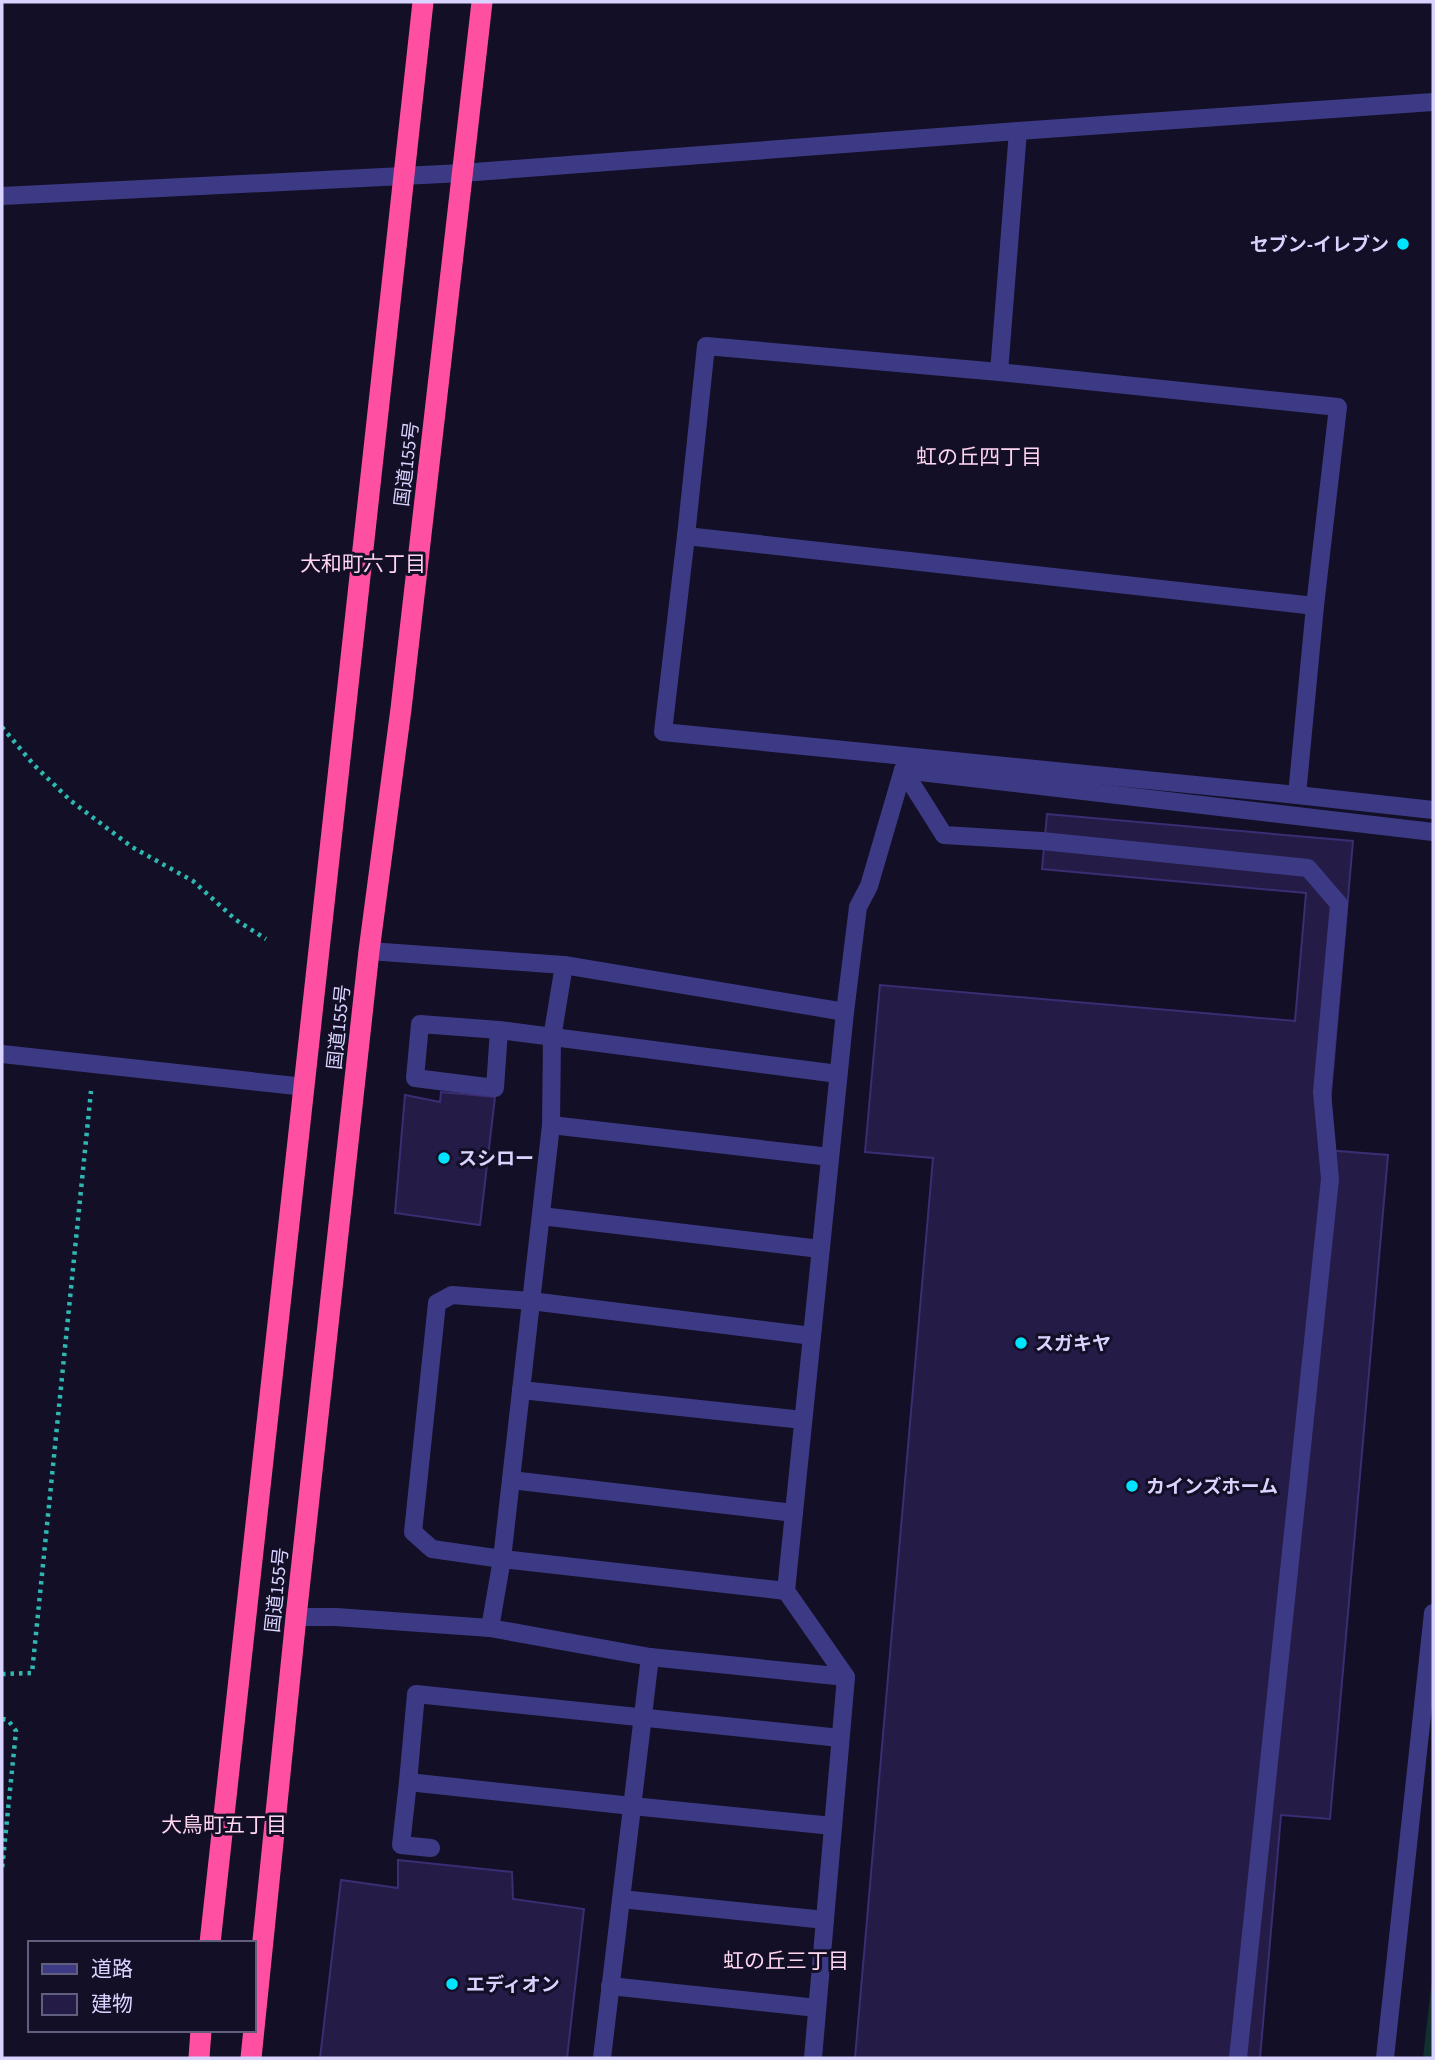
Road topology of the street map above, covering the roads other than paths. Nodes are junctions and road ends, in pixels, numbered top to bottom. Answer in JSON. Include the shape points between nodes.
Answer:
{"nodes":[{"id":1,"x":423,"y":2,"type":"edge"},
{"id":2,"x":482,"y":2,"type":"edge"},
{"id":3,"x":1433,"y":103,"type":"edge"},
{"id":4,"x":1018,"y":131,"type":"junction"},
{"id":5,"x":463,"y":173,"type":"junction"},
{"id":6,"x":405,"y":176,"type":"junction"},
{"id":7,"x":2,"y":196,"type":"edge"},
{"id":8,"x":999,"y":372,"type":"junction"},
{"id":9,"x":686,"y":536,"type":"junction"},
{"id":10,"x":1315,"y":606,"type":"junction"},
{"id":11,"x":903,"y":770,"type":"junction"},
{"id":12,"x":1297,"y":795,"type":"junction"},
{"id":13,"x":1433,"y":810,"type":"edge"},
{"id":14,"x":1433,"y":832,"type":"edge"},
{"id":15,"x":369,"y":951,"type":"junction"},
{"id":16,"x":565,"y":965,"type":"junction"},
{"id":17,"x":845,"y":1012,"type":"junction"},
{"id":18,"x":499,"y":1030,"type":"junction"},
{"id":19,"x":552,"y":1038,"type":"junction"},
{"id":20,"x":2,"y":1054,"type":"edge"},
{"id":21,"x":838,"y":1074,"type":"junction"},
{"id":22,"x":305,"y":1087,"type":"junction"},
{"id":23,"x":551,"y":1125,"type":"junction"},
{"id":24,"x":830,"y":1157,"type":"junction"},
{"id":25,"x":541,"y":1216,"type":"junction"},
{"id":26,"x":820,"y":1249,"type":"junction"},
{"id":27,"x":531,"y":1301,"type":"junction"},
{"id":28,"x":812,"y":1336,"type":"junction"},
{"id":29,"x":521,"y":1390,"type":"junction"},
{"id":30,"x":803,"y":1420,"type":"junction"},
{"id":31,"x":511,"y":1480,"type":"junction"},
{"id":32,"x":794,"y":1513,"type":"junction"},
{"id":33,"x":502,"y":1559,"type":"junction"},
{"id":34,"x":786,"y":1591,"type":"junction"},
{"id":35,"x":1433,"y":1613,"type":"edge"},
{"id":36,"x":296,"y":1617,"type":"junction"},
{"id":37,"x":491,"y":1628,"type":"junction"},
{"id":38,"x":650,"y":1657,"type":"junction"},
{"id":39,"x":846,"y":1677,"type":"junction"},
{"id":40,"x":643,"y":1717,"type":"junction"},
{"id":41,"x":840,"y":1738,"type":"junction"},
{"id":42,"x":408,"y":1782,"type":"junction"},
{"id":43,"x":632,"y":1806,"type":"junction"},
{"id":44,"x":833,"y":1826,"type":"junction"},
{"id":45,"x":431,"y":1848,"type":"dead end"},
{"id":46,"x":621,"y":1899,"type":"junction"},
{"id":47,"x":825,"y":1920,"type":"junction"},
{"id":48,"x":210,"y":1941,"type":"edge"},
{"id":49,"x":610,"y":1986,"type":"junction"},
{"id":50,"x":817,"y":2008,"type":"junction"},
{"id":51,"x":256,"y":2009,"type":"edge"},
{"id":52,"x":201,"y":2032,"type":"edge"},
{"id":53,"x":254,"y":2032,"type":"edge"},
{"id":54,"x":198,"y":2058,"type":"edge"},
{"id":55,"x":251,"y":2058,"type":"edge"},
{"id":56,"x":602,"y":2058,"type":"edge"},
{"id":57,"x":813,"y":2058,"type":"edge"},
{"id":58,"x":1238,"y":2058,"type":"edge"},
{"id":59,"x":1385,"y":2058,"type":"edge"}],
"edges":[{"from":1,"to":6,"type":"highway","name":"国道155号"},
{"from":2,"to":5,"type":"highway","name":"国道155号"},
{"from":3,"to":4,"type":"street"},
{"from":4,"to":5,"type":"street"},
{"from":4,"to":8,"type":"street"},
{"from":5,"to":6,"type":"street"},
{"from":5,"to":15,"type":"highway","name":"国道155号"},
{"from":6,"to":7,"type":"street"},
{"from":6,"to":22,"type":"highway","name":"国道155号"},
{"from":8,"to":9,"type":"street","via":[[705,346]]},
{"from":8,"to":10,"type":"street","via":[[1338,407]]},
{"from":9,"to":10,"type":"street"},
{"from":9,"to":12,"type":"street","via":[[663,732]]},
{"from":10,"to":12,"type":"street"},
{"from":11,"to":14,"type":"street"},
{"from":11,"to":17,"type":"street","via":[[869,886],[858,907]]},
{"from":11,"to":58,"type":"street","via":[[944,835],[1308,868],[1339,904],[1322,1092],[1330,1179]]},
{"from":12,"to":13,"type":"street"},
{"from":15,"to":16,"type":"street"},
{"from":15,"to":36,"type":"highway","name":"国道155号"},
{"from":16,"to":17,"type":"street"},
{"from":16,"to":19,"type":"street"},
{"from":17,"to":21,"type":"street"},
{"from":18,"to":18,"type":"street","via":[[420,1024],[415,1078],[495,1088]]},
{"from":18,"to":19,"type":"street"},
{"from":19,"to":21,"type":"street"},
{"from":19,"to":23,"type":"street"},
{"from":20,"to":22,"type":"street"},
{"from":21,"to":24,"type":"street"},
{"from":22,"to":48,"type":"highway","name":"国道155号"},
{"from":23,"to":24,"type":"street"},
{"from":23,"to":25,"type":"street"},
{"from":24,"to":26,"type":"street"},
{"from":25,"to":26,"type":"street"},
{"from":25,"to":27,"type":"street"},
{"from":26,"to":28,"type":"street"},
{"from":27,"to":28,"type":"street"},
{"from":27,"to":29,"type":"street"},
{"from":27,"to":33,"type":"street","via":[[452,1295],[437,1303],[413,1532],[432,1549]]},
{"from":28,"to":30,"type":"street"},
{"from":29,"to":30,"type":"street"},
{"from":29,"to":31,"type":"street"},
{"from":30,"to":32,"type":"street"},
{"from":31,"to":32,"type":"street"},
{"from":31,"to":33,"type":"street"},
{"from":32,"to":34,"type":"street"},
{"from":33,"to":34,"type":"street"},
{"from":33,"to":37,"type":"street"},
{"from":34,"to":39,"type":"street"},
{"from":35,"to":59,"type":"street"},
{"from":36,"to":37,"type":"street"},
{"from":36,"to":51,"type":"highway","name":"国道155号"},
{"from":37,"to":38,"type":"street"},
{"from":38,"to":39,"type":"street"},
{"from":38,"to":40,"type":"street"},
{"from":39,"to":41,"type":"street"},
{"from":40,"to":41,"type":"street"},
{"from":40,"to":42,"type":"street","via":[[416,1694]]},
{"from":40,"to":43,"type":"street"},
{"from":41,"to":44,"type":"street"},
{"from":42,"to":43,"type":"street"},
{"from":42,"to":45,"type":"street","via":[[401,1845]]},
{"from":43,"to":44,"type":"street"},
{"from":43,"to":46,"type":"street"},
{"from":44,"to":47,"type":"street"},
{"from":46,"to":47,"type":"street"},
{"from":46,"to":49,"type":"street"},
{"from":47,"to":50,"type":"street"},
{"from":49,"to":50,"type":"street"},
{"from":49,"to":56,"type":"street"},
{"from":50,"to":57,"type":"street"},
{"from":52,"to":54,"type":"highway"},
{"from":53,"to":55,"type":"highway","name":"国道155号"}]}
